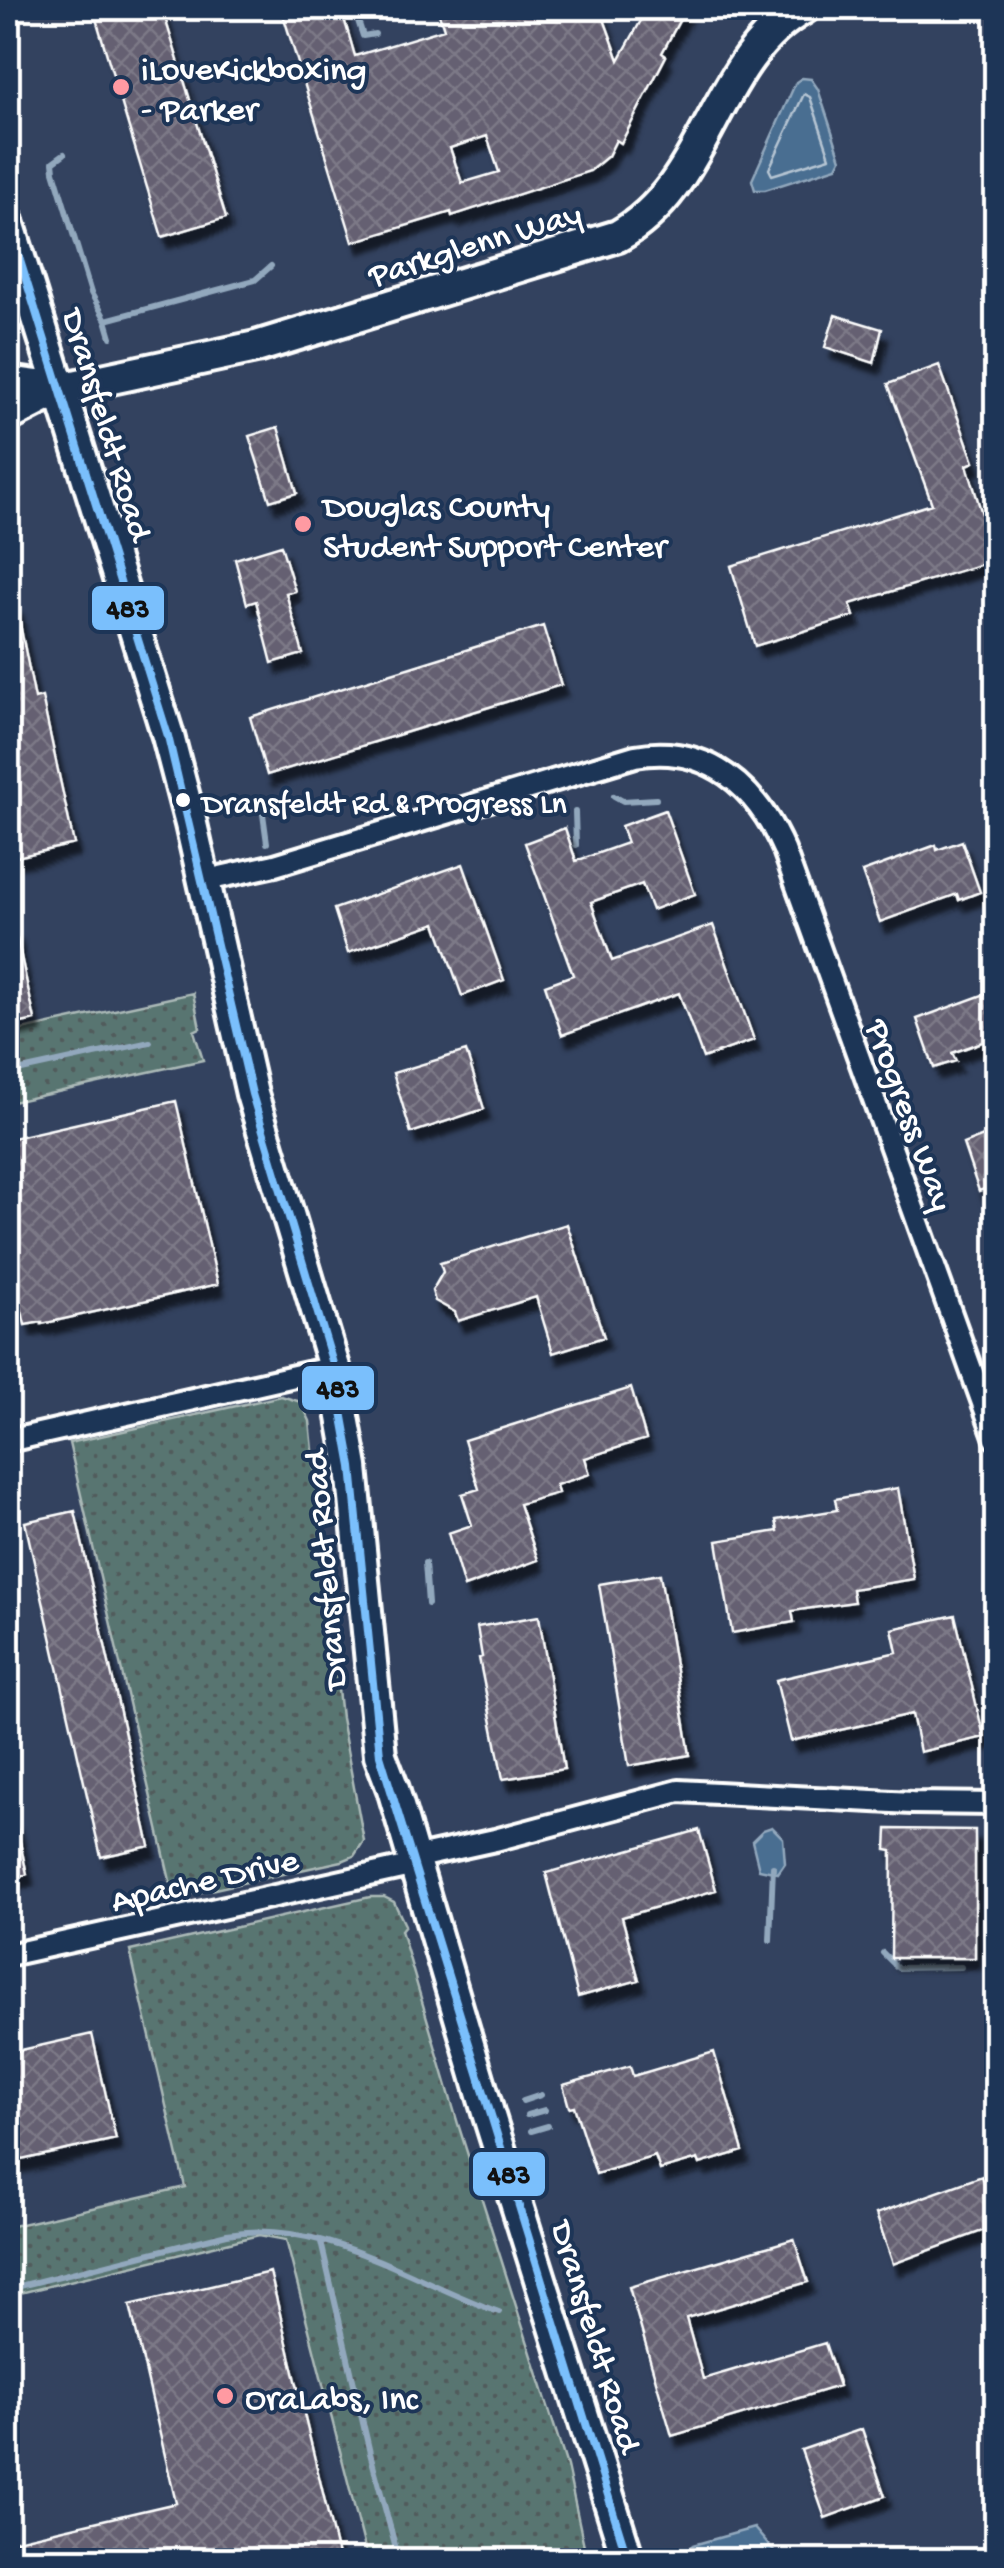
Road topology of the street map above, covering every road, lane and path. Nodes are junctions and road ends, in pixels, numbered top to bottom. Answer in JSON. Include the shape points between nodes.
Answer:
{"nodes":[{"id":1,"x":804,"y":8,"type":"edge"},
{"id":2,"x":8,"y":222,"type":"edge"},
{"id":3,"x":8,"y":382,"type":"edge"},
{"id":4,"x":60,"y":389,"type":"junction"},
{"id":5,"x":8,"y":416,"type":"edge"},
{"id":6,"x":202,"y":881,"type":"junction"},
{"id":7,"x":334,"y":1367,"type":"junction"},
{"id":8,"x":996,"y":1439,"type":"edge"},
{"id":9,"x":8,"y":1441,"type":"edge"},
{"id":10,"x":996,"y":1804,"type":"edge"},
{"id":11,"x":414,"y":1861,"type":"junction"},
{"id":12,"x":8,"y":1955,"type":"edge"},
{"id":13,"x":628,"y":2560,"type":"edge"}],
"edges":[{"from":1,"to":4,"type":"street","name":"Parkglenn Way","via":[[768,32],[750,54],[669,195],[618,236],[256,347]]},
{"from":2,"to":4,"type":"street","name":"Dransfeldt Road"},
{"from":3,"to":4,"type":"street"},
{"from":4,"to":5,"type":"street"},
{"from":4,"to":6,"type":"street","name":"Dransfeldt Road","via":[[168,736]]},
{"from":6,"to":7,"type":"street","name":"Dransfeldt Road","via":[[252,1094]]},
{"from":6,"to":8,"type":"street","name":"Progress Way","via":[[275,865],[610,762],[665,753],[704,763],[742,786],[771,821],[789,866]]},
{"from":7,"to":9,"type":"street"},
{"from":7,"to":11,"type":"street","name":"Dransfeldt Road","via":[[360,1534],[376,1732]]},
{"from":10,"to":11,"type":"street","name":"Apache Drive","via":[[679,1791]]},
{"from":11,"to":12,"type":"street","name":"Apache Drive"},
{"from":11,"to":13,"type":"street","name":"Dransfeldt Road"}]}
